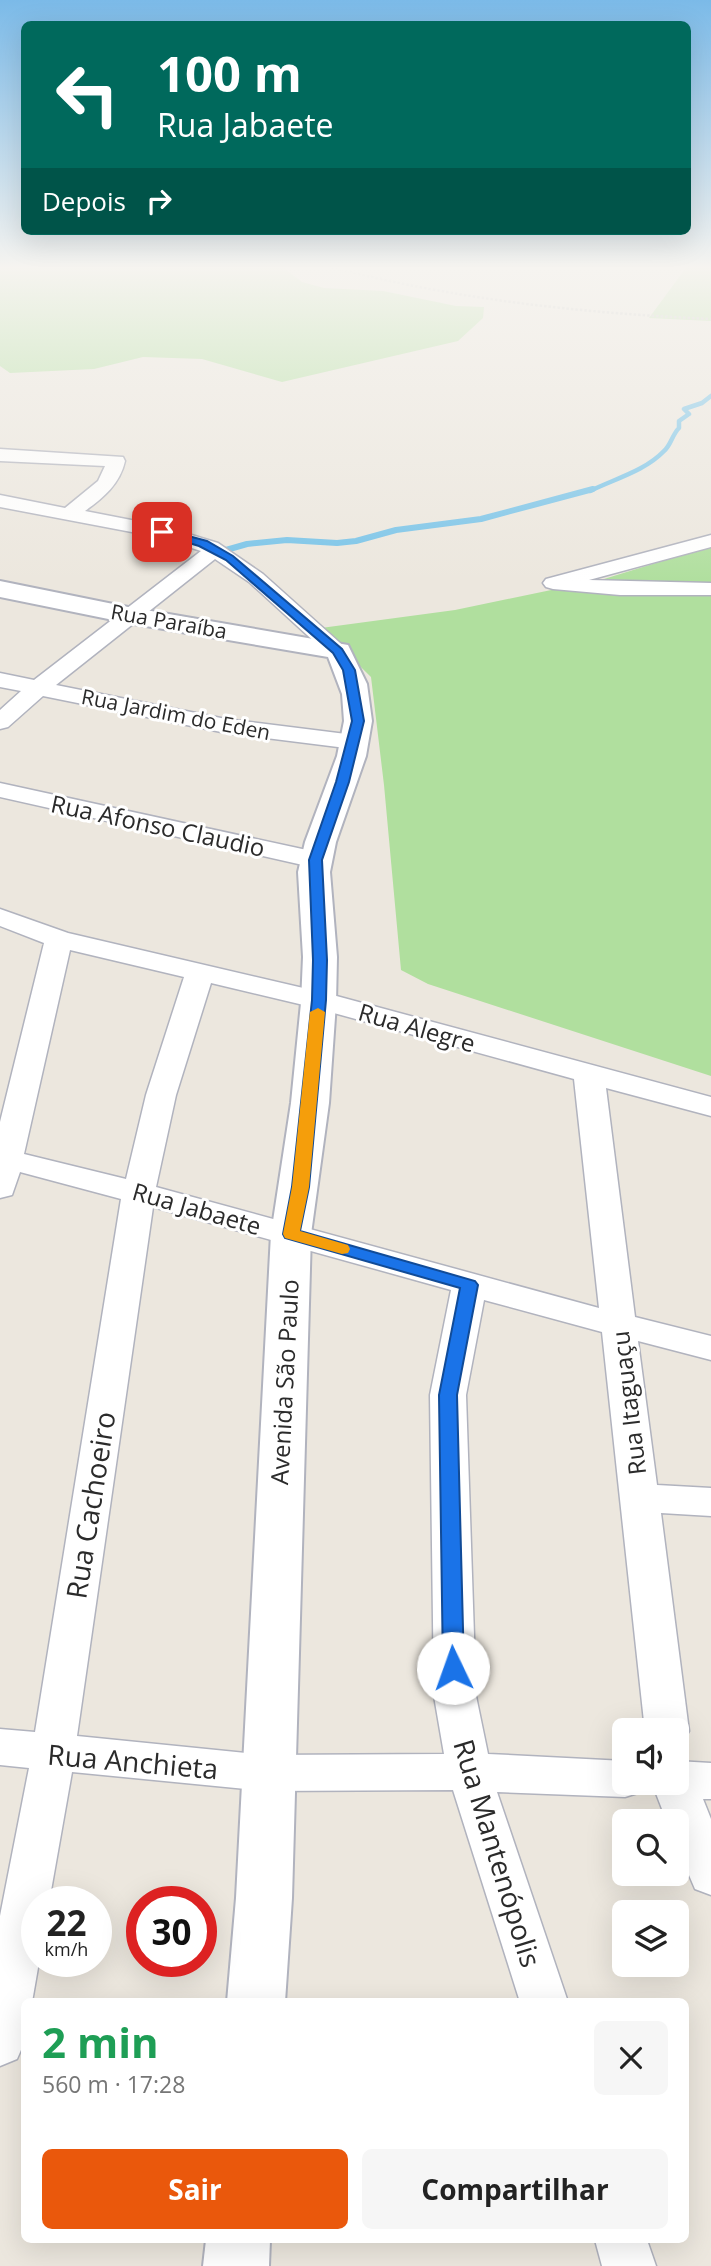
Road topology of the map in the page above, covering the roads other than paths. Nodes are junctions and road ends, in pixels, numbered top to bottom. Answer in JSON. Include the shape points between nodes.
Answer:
{"nodes":[{"id":1,"x":0,"y":455,"type":"edge"},
{"id":2,"x":0,"y":501,"type":"edge"},
{"id":3,"x":68,"y":514,"type":"junction"},
{"id":4,"x":711,"y":541,"type":"edge"},
{"id":5,"x":215,"y":550,"type":"junction"},
{"id":6,"x":0,"y":589,"type":"edge"},
{"id":7,"x":711,"y":589,"type":"edge"},
{"id":8,"x":128,"y":615,"type":"junction"},
{"id":9,"x":338,"y":651,"type":"junction"},
{"id":10,"x":0,"y":680,"type":"edge"},
{"id":11,"x":38,"y":687,"type":"junction"},
{"id":12,"x":0,"y":722,"type":"edge"},
{"id":13,"x":354,"y":742,"type":"junction"},
{"id":14,"x":0,"y":790,"type":"edge"},
{"id":15,"x":316,"y":860,"type":"junction"},
{"id":16,"x":0,"y":917,"type":"edge"},
{"id":17,"x":60,"y":939,"type":"junction"},
{"id":18,"x":200,"y":972,"type":"junction"},
{"id":19,"x":319,"y":1000,"type":"junction"},
{"id":20,"x":589,"y":1075,"type":"junction"},
{"id":21,"x":711,"y":1107,"type":"edge"},
{"id":22,"x":4,"y":1174,"type":"edge"},
{"id":23,"x":139,"y":1191,"type":"junction"},
{"id":24,"x":291,"y":1234,"type":"junction"},
{"id":25,"x":469,"y":1285,"type":"junction"},
{"id":26,"x":619,"y":1325,"type":"junction"},
{"id":27,"x":711,"y":1348,"type":"edge"},
{"id":28,"x":639,"y":1498,"type":"junction"},
{"id":29,"x":711,"y":1502,"type":"edge"},
{"id":30,"x":665,"y":1718,"type":"edge"},
{"id":31,"x":0,"y":1747,"type":"edge"},
{"id":32,"x":52,"y":1754,"type":"junction"},
{"id":33,"x":469,"y":1772,"type":"junction"},
{"id":34,"x":267,"y":1773,"type":"junction"},
{"id":35,"x":612,"y":1778,"type":"edge"},
{"id":36,"x":689,"y":1781,"type":"edge"},
{"id":37,"x":711,"y":1782,"type":"edge"},
{"id":38,"x":681,"y":1795,"type":"edge"},
{"id":39,"x":711,"y":1875,"type":"edge"},
{"id":40,"x":256,"y":1998,"type":"edge"},
{"id":41,"x":543,"y":1998,"type":"edge"},
{"id":42,"x":0,"y":2042,"type":"edge"},
{"id":43,"x":238,"y":2243,"type":"edge"},
{"id":44,"x":622,"y":2243,"type":"edge"},
{"id":45,"x":236,"y":2266,"type":"edge"},
{"id":46,"x":629,"y":2266,"type":"edge"}],
"edges":[{"from":1,"to":3,"type":"street","via":[[116,461],[104,484]]},
{"from":2,"to":3,"type":"street","name":"Avenida São Paulo"},
{"from":3,"to":5,"type":"street","name":"Avenida São Paulo","via":[[162,532]]},
{"from":4,"to":7,"type":"street","via":[[553,583],[620,590]]},
{"from":5,"to":8,"type":"street"},
{"from":5,"to":9,"type":"street","name":"Avenida São Paulo","via":[[256,578]]},
{"from":6,"to":8,"type":"street","name":"Rua Paraíba"},
{"from":8,"to":9,"type":"street","name":"Rua Paraíba"},
{"from":8,"to":11,"type":"street"},
{"from":9,"to":13,"type":"street","name":"Avenida São Paulo","via":[[349,670],[355,696],[358,721]]},
{"from":10,"to":11,"type":"street","name":"Rua Jardim do Eden"},
{"from":11,"to":12,"type":"street"},
{"from":11,"to":13,"type":"street","name":"Rua Jardim do Eden","via":[[226,726]]},
{"from":13,"to":15,"type":"street","name":"Avenida São Paulo"},
{"from":14,"to":15,"type":"street","name":"Rua Afonso Claudio"},
{"from":15,"to":19,"type":"street","name":"Avenida São Paulo"},
{"from":16,"to":17,"type":"street","name":"Rua Alegre"},
{"from":17,"to":18,"type":"street","name":"Rua Alegre"},
{"from":17,"to":22,"type":"street"},
{"from":18,"to":19,"type":"street","name":"Rua Alegre"},
{"from":18,"to":23,"type":"street","name":"Rua Cachoeiro","via":[[161,1095]]},
{"from":19,"to":20,"type":"street","name":"Rua Alegre"},
{"from":19,"to":24,"type":"street","name":"Avenida São Paulo"},
{"from":20,"to":21,"type":"street","name":"Rua Alegre"},
{"from":20,"to":26,"type":"street","name":"Rua Itaguaçu"},
{"from":22,"to":23,"type":"street","name":"Rua Jabaete"},
{"from":23,"to":24,"type":"street","name":"Rua Jabaete"},
{"from":23,"to":32,"type":"street","name":"Rua Cachoeiro"},
{"from":24,"to":25,"type":"street","name":"Rua Jabaete"},
{"from":24,"to":34,"type":"street","name":"Avenida São Paulo"},
{"from":25,"to":26,"type":"street","name":"Rua Jabaete"},
{"from":25,"to":33,"type":"street","name":"Rua Mantenópolis","via":[[448,1395],[455,1696]]},
{"from":26,"to":27,"type":"street","name":"Rua Jabaete"},
{"from":26,"to":28,"type":"street","name":"Rua Itaguaçu"},
{"from":28,"to":29,"type":"street"},
{"from":28,"to":30,"type":"street","name":"Rua Itaguaçu"},
{"from":31,"to":32,"type":"street","name":"Rua Anchieta"},
{"from":32,"to":34,"type":"street","name":"Rua Anchieta"},
{"from":32,"to":42,"type":"street","name":"Rua Cachoeiro"},
{"from":33,"to":34,"type":"street","name":"Rua Anchieta"},
{"from":33,"to":35,"type":"street","name":"Rua Anchieta"},
{"from":33,"to":41,"type":"street","name":"Rua Mantenópolis"},
{"from":34,"to":40,"type":"street","name":"Avenida São Paulo"},
{"from":36,"to":37,"type":"street"},
{"from":38,"to":39,"type":"street"},
{"from":43,"to":45,"type":"street"},
{"from":44,"to":46,"type":"street"}]}
